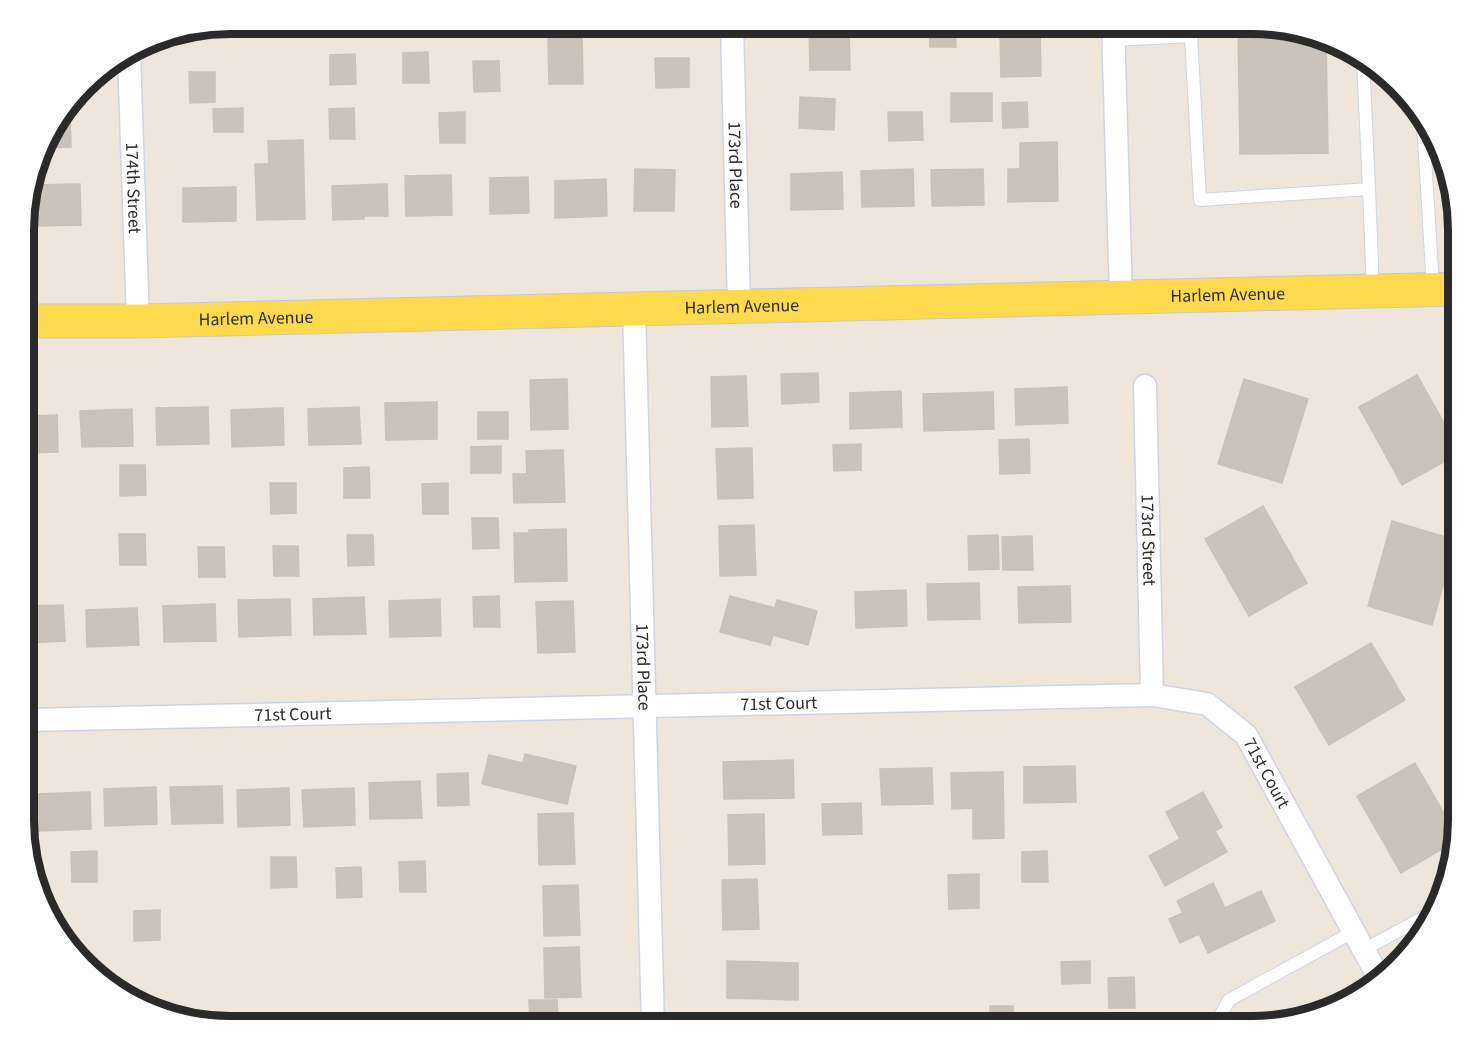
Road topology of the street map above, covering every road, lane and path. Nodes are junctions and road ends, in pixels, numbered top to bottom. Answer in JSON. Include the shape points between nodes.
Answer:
{"nodes":[{"id":1,"x":732,"y":35,"type":"edge"},
{"id":2,"x":1113,"y":35,"type":"edge"},
{"id":3,"x":1172,"y":35,"type":"edge"},
{"id":4,"x":1191,"y":36,"type":"joint"},
{"id":5,"x":129,"y":63,"type":"edge"},
{"id":6,"x":1364,"y":71,"type":"edge"},
{"id":7,"x":1426,"y":142,"type":"edge"},
{"id":8,"x":1369,"y":189,"type":"junction"},
{"id":9,"x":1446,"y":290,"type":"edge"},
{"id":10,"x":1373,"y":292,"type":"junction"},
{"id":11,"x":1121,"y":297,"type":"junction"},
{"id":12,"x":740,"y":307,"type":"junction"},
{"id":13,"x":634,"y":309,"type":"junction"},
{"id":14,"x":34,"y":321,"type":"edge"},
{"id":15,"x":138,"y":321,"type":"junction"},
{"id":16,"x":1146,"y":386,"type":"dead end"},
{"id":17,"x":1152,"y":695,"type":"junction"},
{"id":18,"x":645,"y":706,"type":"junction"},
{"id":19,"x":35,"y":720,"type":"edge"},
{"id":20,"x":1421,"y":917,"type":"edge"},
{"id":21,"x":1358,"y":941,"type":"junction"},
{"id":22,"x":1375,"y":971,"type":"edge"},
{"id":23,"x":653,"y":1015,"type":"edge"},
{"id":24,"x":1220,"y":1016,"type":"edge"}],
"edges":[{"from":1,"to":12,"type":"street","name":"173rd Place"},
{"from":2,"to":11,"type":"street"},
{"from":3,"to":4,"type":"lane"},
{"from":4,"to":8,"type":"lane","via":[[1200,200]]},
{"from":5,"to":15,"type":"street","name":"174th Street"},
{"from":6,"to":8,"type":"lane"},
{"from":7,"to":9,"type":"lane"},
{"from":8,"to":10,"type":"lane"},
{"from":9,"to":10,"type":"main road","name":"Harlem Avenue"},
{"from":10,"to":11,"type":"main road","name":"Harlem Avenue"},
{"from":11,"to":12,"type":"main road","name":"Harlem Avenue"},
{"from":12,"to":13,"type":"main road","name":"Harlem Avenue"},
{"from":13,"to":15,"type":"main road","name":"Harlem Avenue"},
{"from":13,"to":18,"type":"street","name":"173rd Place"},
{"from":14,"to":15,"type":"main road","name":"Harlem Avenue"},
{"from":16,"to":17,"type":"street","name":"173rd Street"},
{"from":17,"to":18,"type":"street","name":"71st Court"},
{"from":17,"to":21,"type":"street","name":"71st Court","via":[[1207,704],[1246,735]]},
{"from":18,"to":19,"type":"street","name":"71st Court"},
{"from":18,"to":23,"type":"street","name":"173rd Place"},
{"from":20,"to":21,"type":"lane"},
{"from":21,"to":22,"type":"street","name":"71st Court"},
{"from":21,"to":24,"type":"lane","via":[[1229,1000]]}]}
